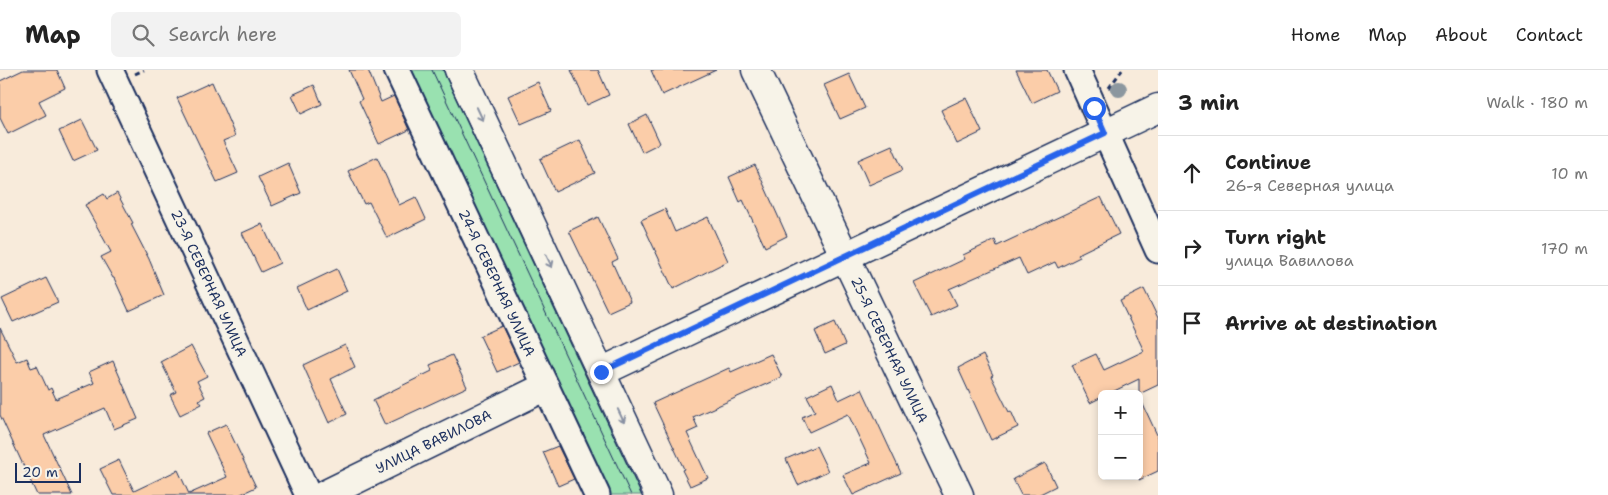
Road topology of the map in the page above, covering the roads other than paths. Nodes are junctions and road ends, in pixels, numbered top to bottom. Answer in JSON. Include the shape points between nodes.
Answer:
{"nodes":[{"id":1,"x":110,"y":70,"type":"edge"},
{"id":2,"x":397,"y":70,"type":"edge"},
{"id":3,"x":460,"y":70,"type":"edge"},
{"id":4,"x":756,"y":70,"type":"edge"},
{"id":5,"x":1076,"y":70,"type":"edge"},
{"id":6,"x":1158,"y":108,"type":"edge"},
{"id":7,"x":1105,"y":133,"type":"junction"},
{"id":8,"x":1158,"y":250,"type":"edge"},
{"id":9,"x":845,"y":256,"type":"junction"},
{"id":10,"x":601,"y":372,"type":"junction"},
{"id":11,"x":545,"y":387,"type":"junction"},
{"id":12,"x":308,"y":495,"type":"edge"},
{"id":13,"x":324,"y":495,"type":"edge"},
{"id":14,"x":597,"y":495,"type":"edge"},
{"id":15,"x":658,"y":495,"type":"edge"},
{"id":16,"x":959,"y":495,"type":"edge"}],
"edges":[{"from":1,"to":12,"type":"street","name":"23-Я СЕВЕРНАЯ УЛИЦА"},
{"from":2,"to":11,"type":"street","name":"24-Я СЕВЕРНАЯ УЛИЦА"},
{"from":3,"to":10,"type":"main road","one_way":true},
{"from":4,"to":9,"type":"main road","name":"25-Я СЕВЕРНАЯ УЛИЦА"},
{"from":5,"to":7,"type":"street"},
{"from":6,"to":7,"type":"main road"},
{"from":7,"to":8,"type":"street"},
{"from":7,"to":9,"type":"main road"},
{"from":9,"to":10,"type":"main road"},
{"from":9,"to":16,"type":"main road","name":"25-Я СЕВЕРНАЯ УЛИЦА"},
{"from":10,"to":15,"type":"main road","one_way":true},
{"from":11,"to":13,"type":"main road","name":"УЛИЦА ВАВИЛОВА"},
{"from":11,"to":14,"type":"street","name":"24-Я СЕВЕРНАЯ УЛИЦА"}]}
